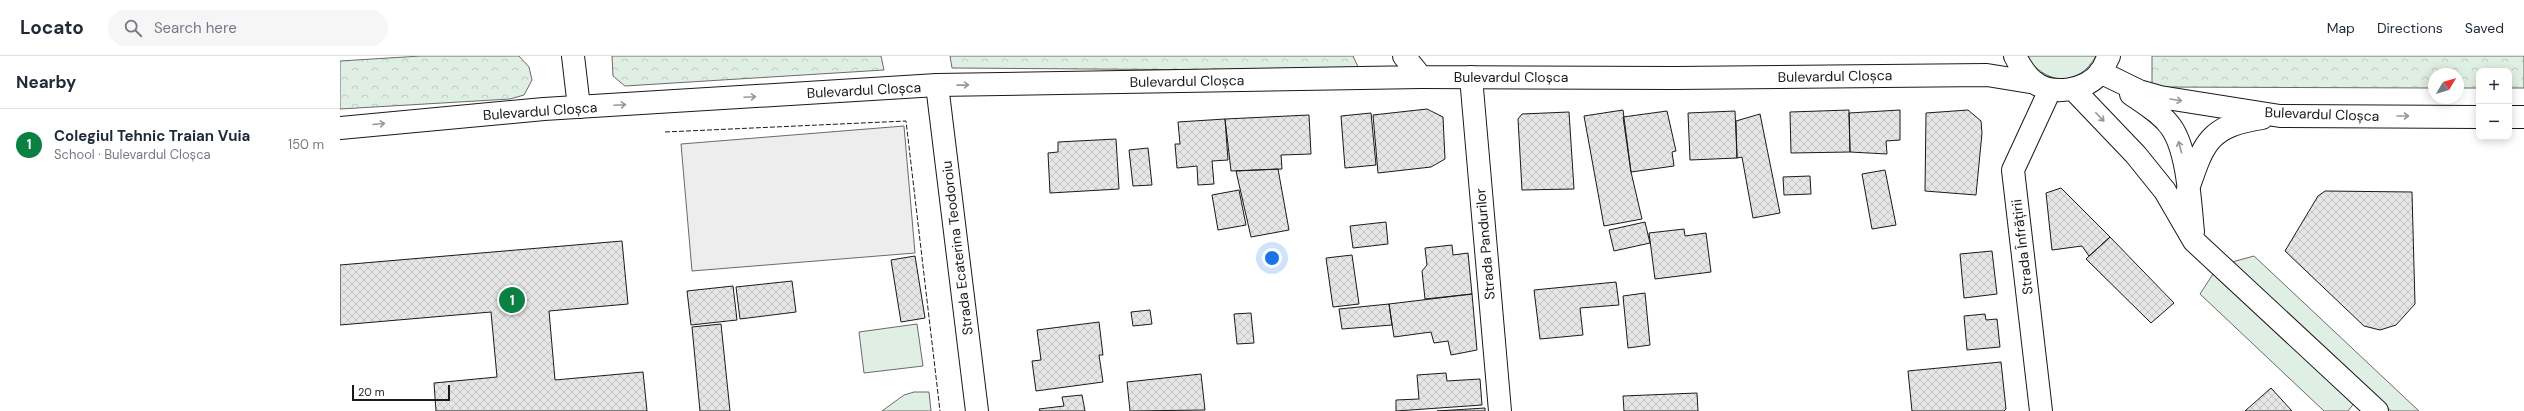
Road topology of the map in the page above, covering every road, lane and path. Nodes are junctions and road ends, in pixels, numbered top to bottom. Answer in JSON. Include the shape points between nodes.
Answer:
{"nodes":[{"id":1,"x":573,"y":56,"type":"edge"},
{"id":2,"x":1404,"y":56,"type":"edge"},
{"id":3,"x":2015,"y":56,"type":"edge"},
{"id":4,"x":2104,"y":64,"type":"edge"},
{"id":5,"x":1421,"y":77,"type":"junction"},
{"id":6,"x":1471,"y":77,"type":"junction"},
{"id":7,"x":937,"y":85,"type":"junction"},
{"id":8,"x":2043,"y":86,"type":"junction"},
{"id":9,"x":2073,"y":89,"type":"junction"},
{"id":10,"x":579,"y":107,"type":"junction"},
{"id":11,"x":2280,"y":116,"type":"junction"},
{"id":12,"x":2476,"y":117,"type":"edge"},
{"id":13,"x":2512,"y":117,"type":"edge"},
{"id":14,"x":2524,"y":117,"type":"edge"},
{"id":15,"x":340,"y":128,"type":"edge"},
{"id":16,"x":2188,"y":190,"type":"junction"},
{"id":17,"x":2194,"y":241,"type":"junction"},
{"id":18,"x":977,"y":411,"type":"edge"},
{"id":19,"x":1500,"y":411,"type":"edge"},
{"id":20,"x":2041,"y":411,"type":"edge"},
{"id":21,"x":2377,"y":411,"type":"edge"}],
"edges":[{"from":1,"to":10,"type":"main road"},
{"from":2,"to":5,"type":"main road"},
{"from":3,"to":8,"type":"main road","via":[[2023,71]]},
{"from":4,"to":9,"type":"main road","via":[[2088,83]]},
{"from":4,"to":11,"type":"main road","name":"Bulevardul Cloșca","one_way":true,"via":[[2139,91],[2160,97]]},
{"from":16,"to":4,"type":"main road","one_way":true,"via":[[2180,144],[2171,127]]},
{"from":5,"to":6,"type":"main road","name":"Bulevardul Cloșca"},
{"from":7,"to":5,"type":"main road","name":"Bulevardul Cloșca","one_way":true},
{"from":6,"to":8,"type":"main road","name":"Bulevardul Cloșca","via":[[1987,75]]},
{"from":6,"to":19,"type":"main road","name":"Strada Pandurilor"},
{"from":10,"to":7,"type":"main road","name":"Bulevardul Cloșca","one_way":true},
{"from":7,"to":18,"type":"main road","name":"Strada Ecaterina Teodoroiu"},
{"from":8,"to":9,"type":"main road","name":"Bulevardul Cloșca"},
{"from":8,"to":20,"type":"main road","name":"Strada Înfrățirii","via":[[2013,170]]},
{"from":9,"to":17,"type":"main road","one_way":true,"via":[[2136,155],[2164,191]]},
{"from":15,"to":10,"type":"main road","name":"Bulevardul Cloșca","one_way":true},
{"from":11,"to":12,"type":"main road","name":"Bulevardul Cloșca","one_way":true},
{"from":11,"to":16,"type":"main road","via":[[2237,122],[2214,135],[2200,154]]},
{"from":13,"to":14,"type":"main road"},
{"from":16,"to":17,"type":"main road"},
{"from":17,"to":21,"type":"main road"}]}
